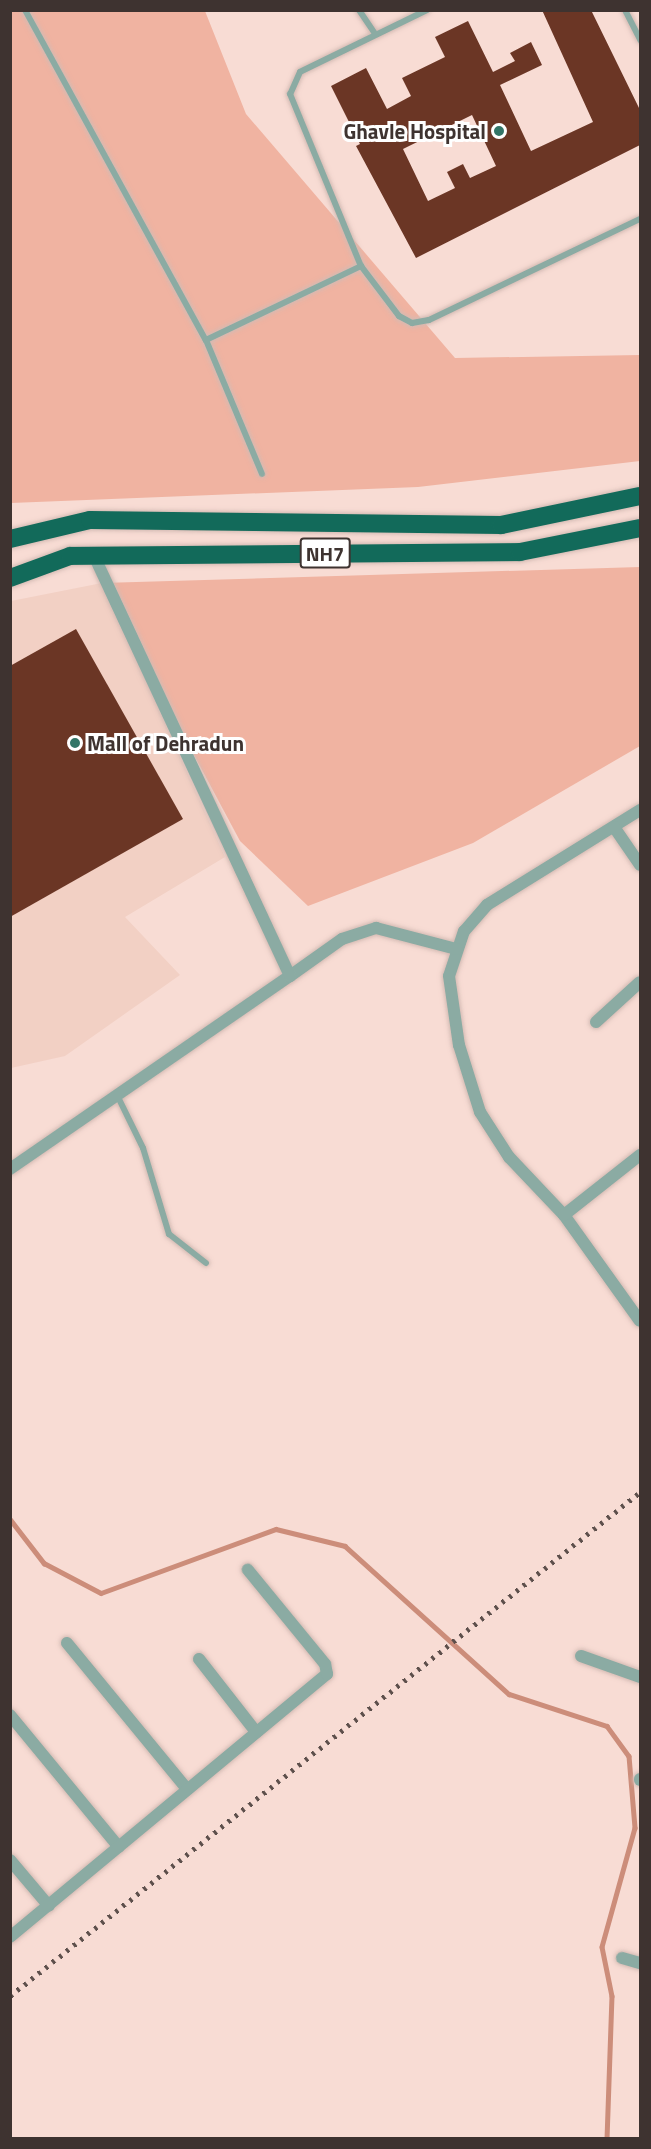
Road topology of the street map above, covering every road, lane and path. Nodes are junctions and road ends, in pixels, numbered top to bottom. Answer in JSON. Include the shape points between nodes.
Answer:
{"nodes":[{"id":1,"x":25,"y":10,"type":"edge"},
{"id":2,"x":359,"y":10,"type":"edge"},
{"id":3,"x":427,"y":10,"type":"edge"},
{"id":4,"x":625,"y":10,"type":"edge"},
{"id":5,"x":374,"y":33,"type":"junction"},
{"id":6,"x":640,"y":40,"type":"edge"},
{"id":7,"x":640,"y":219,"type":"edge"},
{"id":8,"x":361,"y":267,"type":"junction"},
{"id":9,"x":207,"y":340,"type":"junction"},
{"id":10,"x":262,"y":474,"type":"dead end"},
{"id":11,"x":640,"y":496,"type":"edge"},
{"id":12,"x":640,"y":528,"type":"edge"},
{"id":13,"x":10,"y":539,"type":"edge"},
{"id":14,"x":94,"y":555,"type":"junction"},
{"id":15,"x":10,"y":578,"type":"edge"},
{"id":16,"x":640,"y":810,"type":"edge"},
{"id":17,"x":614,"y":827,"type":"junction"},
{"id":18,"x":640,"y":865,"type":"edge"},
{"id":19,"x":456,"y":949,"type":"junction"},
{"id":20,"x":290,"y":976,"type":"junction"},
{"id":21,"x":640,"y":982,"type":"edge"},
{"id":22,"x":596,"y":1022,"type":"dead end"},
{"id":23,"x":118,"y":1097,"type":"junction"},
{"id":24,"x":640,"y":1155,"type":"edge"},
{"id":25,"x":10,"y":1169,"type":"edge"},
{"id":26,"x":564,"y":1215,"type":"junction"},
{"id":27,"x":206,"y":1263,"type":"dead end"},
{"id":28,"x":640,"y":1321,"type":"edge"},
{"id":29,"x":248,"y":1570,"type":"dead end"},
{"id":30,"x":68,"y":1643,"type":"dead end"},
{"id":31,"x":580,"y":1656,"type":"dead end"},
{"id":32,"x":198,"y":1659,"type":"dead end"},
{"id":33,"x":640,"y":1677,"type":"edge"},
{"id":34,"x":10,"y":1715,"type":"edge"},
{"id":35,"x":256,"y":1732,"type":"junction"},
{"id":36,"x":187,"y":1789,"type":"junction"},
{"id":37,"x":120,"y":1848,"type":"junction"},
{"id":38,"x":10,"y":1860,"type":"edge"},
{"id":39,"x":50,"y":1906,"type":"junction"},
{"id":40,"x":10,"y":1937,"type":"edge"},
{"id":41,"x":622,"y":1958,"type":"dead end"},
{"id":42,"x":640,"y":1963,"type":"edge"}],
"edges":[{"from":1,"to":9,"type":"lane"},
{"from":2,"to":5,"type":"lane"},
{"from":3,"to":5,"type":"lane"},
{"from":4,"to":6,"type":"lane"},
{"from":5,"to":8,"type":"lane","via":[[300,72],[290,94]]},
{"from":7,"to":8,"type":"lane","via":[[420,323],[399,316]]},
{"from":8,"to":9,"type":"lane"},
{"from":9,"to":10,"type":"lane"},
{"from":11,"to":13,"type":"highway","number":"NH7","via":[[501,525],[90,520]]},
{"from":12,"to":14,"type":"highway","number":"NH7","via":[[520,552]]},
{"from":14,"to":15,"type":"highway","number":"NH7","via":[[69,556]]},
{"from":14,"to":20,"type":"street"},
{"from":16,"to":17,"type":"street"},
{"from":17,"to":18,"type":"street"},
{"from":17,"to":19,"type":"street","via":[[487,905]]},
{"from":19,"to":20,"type":"street","via":[[376,928],[342,939]]},
{"from":19,"to":26,"type":"street","via":[[449,976],[451,1010],[480,1112],[509,1157]]},
{"from":20,"to":23,"type":"street"},
{"from":21,"to":22,"type":"street"},
{"from":23,"to":25,"type":"street"},
{"from":23,"to":27,"type":"lane","via":[[143,1148],[169,1234]]},
{"from":24,"to":26,"type":"street"},
{"from":26,"to":28,"type":"street"},
{"from":29,"to":35,"type":"street","via":[[327,1670],[322,1680]]},
{"from":30,"to":36,"type":"street"},
{"from":31,"to":33,"type":"street"},
{"from":32,"to":35,"type":"street"},
{"from":34,"to":37,"type":"street"},
{"from":35,"to":36,"type":"street"},
{"from":36,"to":37,"type":"street"},
{"from":37,"to":39,"type":"street"},
{"from":38,"to":39,"type":"street"},
{"from":39,"to":40,"type":"street"},
{"from":41,"to":42,"type":"street"}]}
